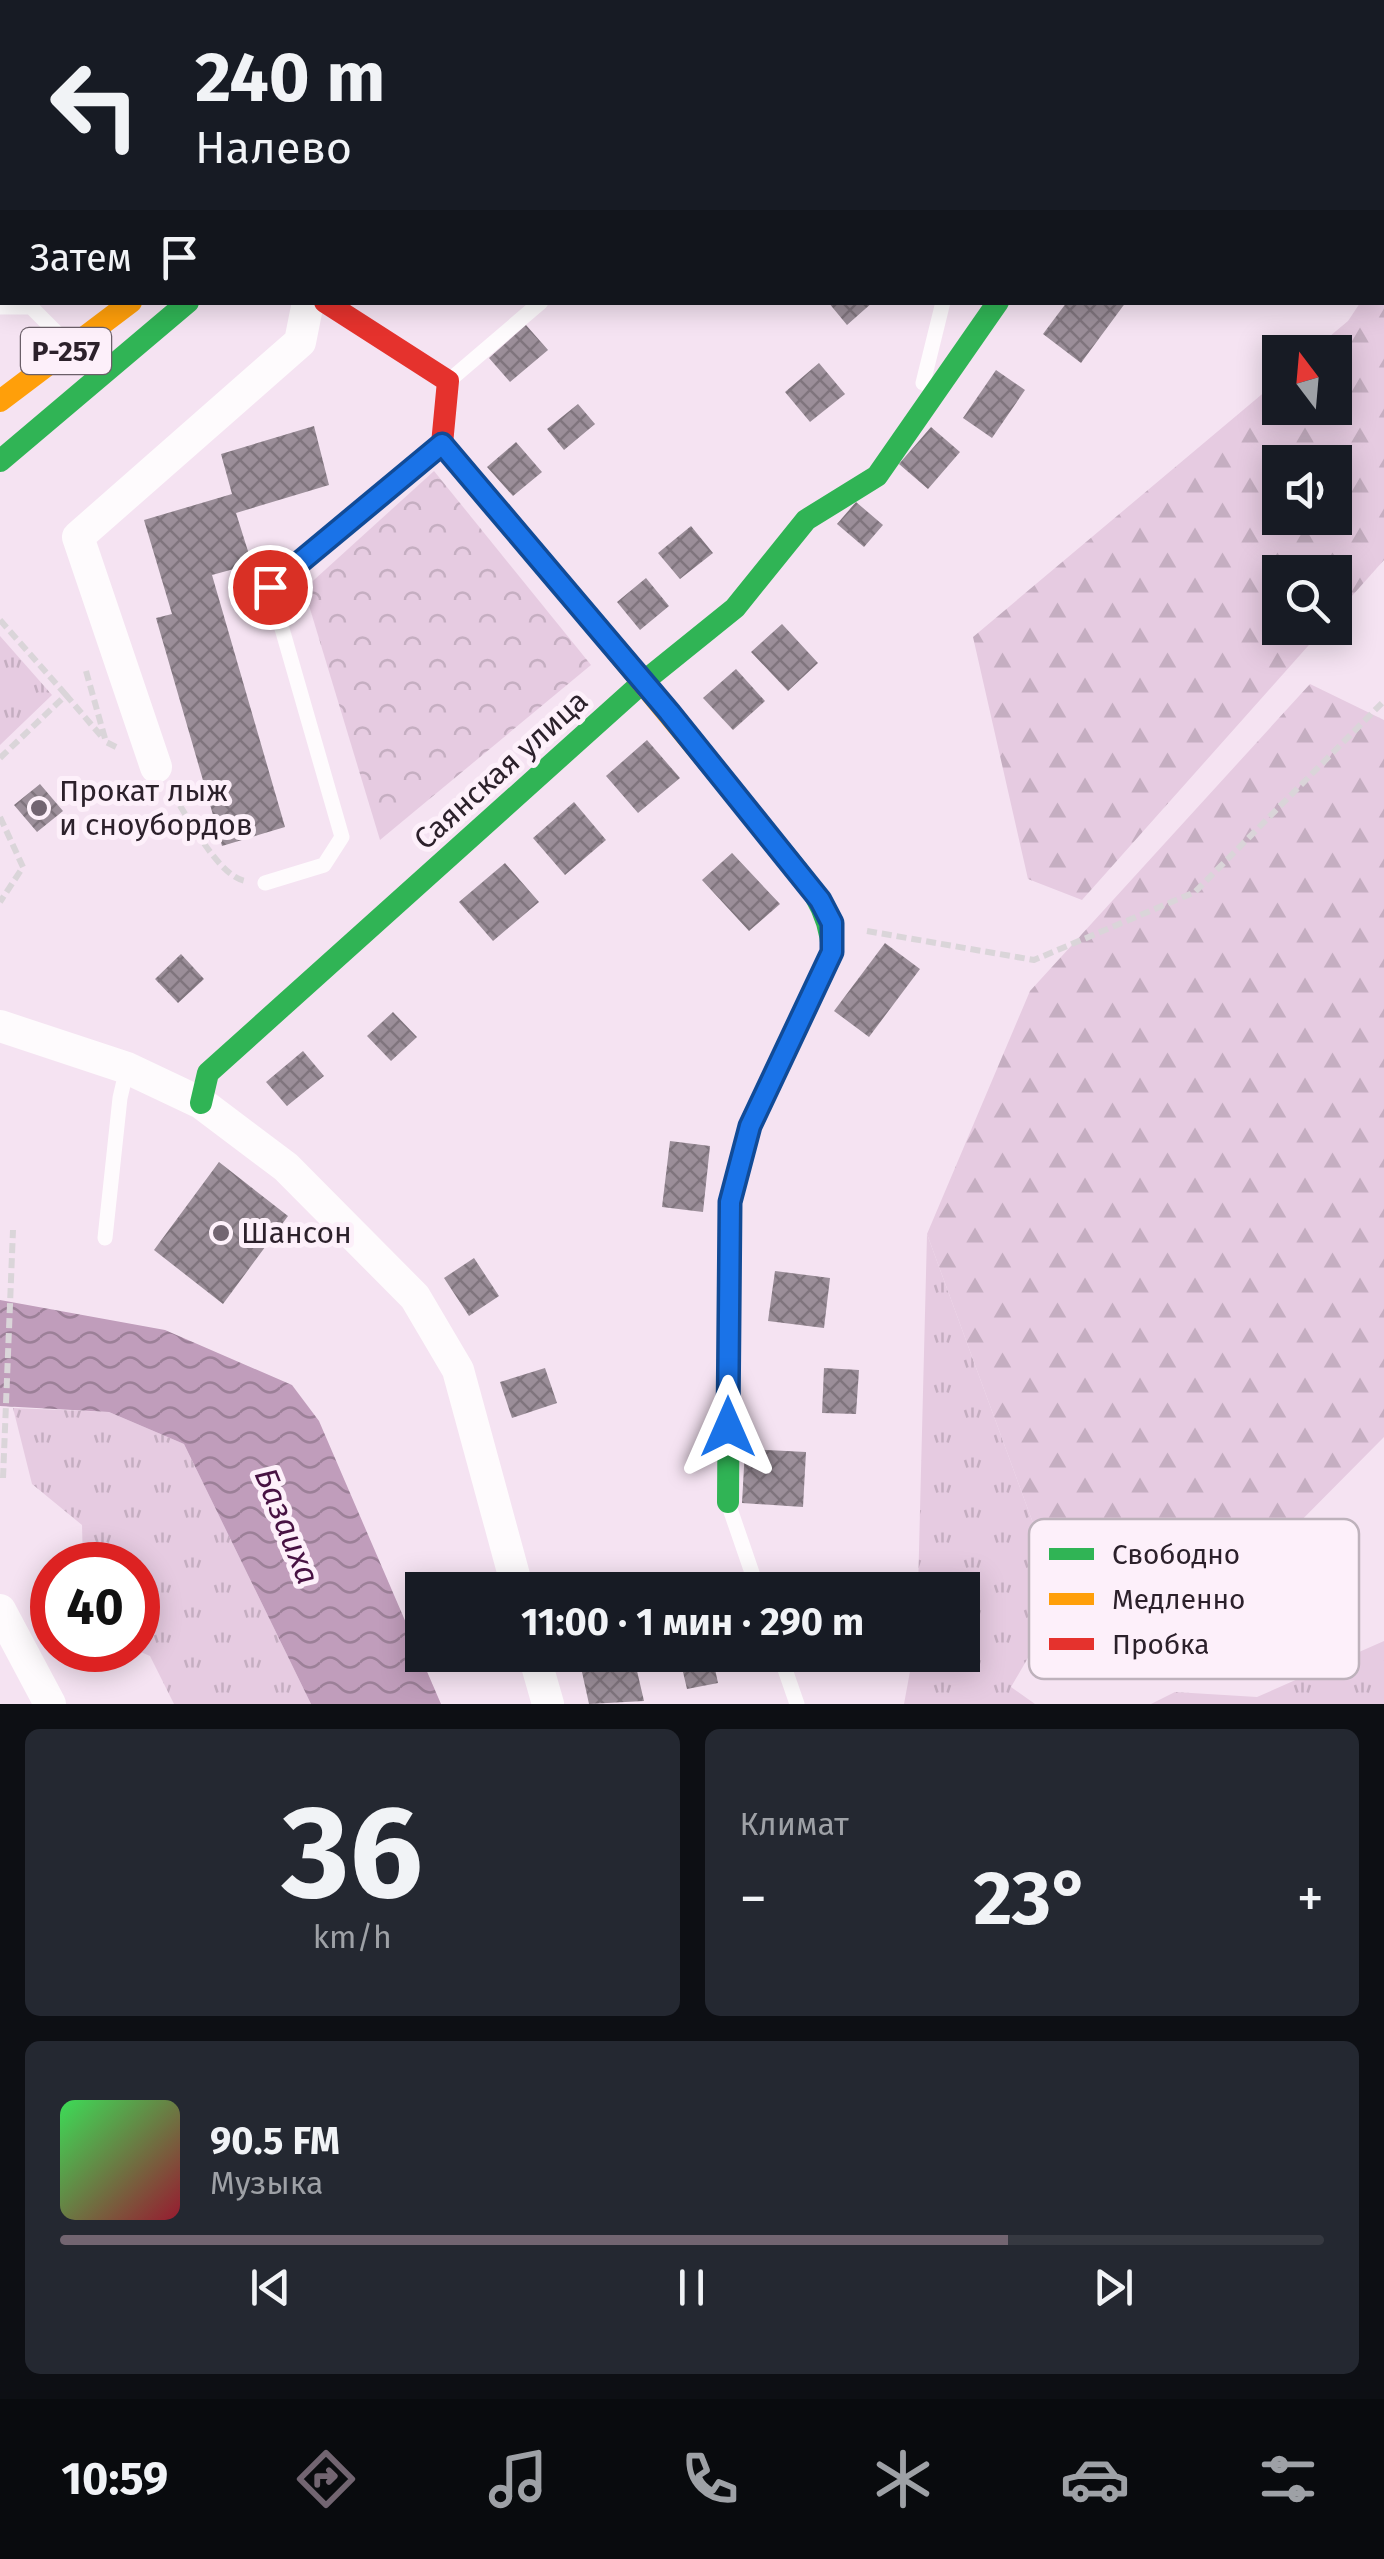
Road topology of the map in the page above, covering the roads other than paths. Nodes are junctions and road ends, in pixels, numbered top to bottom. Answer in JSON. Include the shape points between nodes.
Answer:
{"nodes":[{"id":1,"x":128,"y":305,"type":"edge"},
{"id":2,"x":184,"y":305,"type":"edge"},
{"id":3,"x":307,"y":305,"type":"edge"},
{"id":4,"x":330,"y":305,"type":"edge"},
{"id":5,"x":537,"y":305,"type":"edge"},
{"id":6,"x":942,"y":305,"type":"edge"},
{"id":7,"x":996,"y":305,"type":"edge"},
{"id":8,"x":0,"y":306,"type":"edge"},
{"id":9,"x":70,"y":348,"type":"junction"},
{"id":10,"x":448,"y":382,"type":"junction"},
{"id":11,"x":0,"y":401,"type":"edge"},
{"id":12,"x":914,"y":421,"type":"junction"},
{"id":13,"x":442,"y":444,"type":"junction"},
{"id":14,"x":0,"y":461,"type":"edge"},
{"id":15,"x":642,"y":683,"type":"junction"},
{"id":16,"x":156,"y":767,"type":"dead end"},
{"id":17,"x":265,"y":883,"type":"dead end"},
{"id":18,"x":1,"y":1032,"type":"edge"},
{"id":19,"x":127,"y":1068,"type":"junction"},
{"id":20,"x":201,"y":1103,"type":"junction"},
{"id":21,"x":105,"y":1238,"type":"dead end"},
{"id":22,"x":728,"y":1502,"type":"joint"},
{"id":23,"x":513,"y":1572,"type":"edge"},
{"id":24,"x":752,"y":1572,"type":"edge"},
{"id":25,"x":0,"y":1610,"type":"edge"},
{"id":26,"x":539,"y":1672,"type":"edge"},
{"id":27,"x":786,"y":1672,"type":"edge"},
{"id":28,"x":50,"y":1704,"type":"edge"},
{"id":29,"x":548,"y":1704,"type":"edge"},
{"id":30,"x":796,"y":1704,"type":"edge"}],
"edges":[{"from":1,"to":9,"type":"main road","number":"Р-257"},
{"from":2,"to":14,"type":"main road"},
{"from":3,"to":16,"type":"street","via":[[300,342],[78,537]]},
{"from":4,"to":10,"type":"main road"},
{"from":5,"to":10,"type":"lane"},
{"from":6,"to":12,"type":"lane"},
{"from":7,"to":12,"type":"main road","name":"Саянская улица"},
{"from":8,"to":9,"type":"lane","via":[[32,306]]},
{"from":9,"to":11,"type":"main road","number":"Р-257"},
{"from":10,"to":13,"type":"main road"},
{"from":12,"to":15,"type":"main road","name":"Саянская улица","via":[[877,476],[806,520],[735,608]]},
{"from":13,"to":15,"type":"main road"},
{"from":13,"to":17,"type":"lane","via":[[270,587],[342,837],[324,865]]},
{"from":15,"to":20,"type":"main road","name":"Саянская улица","via":[[208,1074]]},
{"from":15,"to":22,"type":"main road","via":[[832,923],[832,952],[750,1126],[730,1202]]},
{"from":18,"to":19,"type":"street"},
{"from":19,"to":20,"type":"street"},
{"from":19,"to":21,"type":"lane"},
{"from":20,"to":23,"type":"street","via":[[286,1167],[414,1297],[458,1370]]},
{"from":22,"to":24,"type":"lane"},
{"from":25,"to":28,"type":"street"},
{"from":26,"to":29,"type":"street"},
{"from":27,"to":30,"type":"lane"}]}
